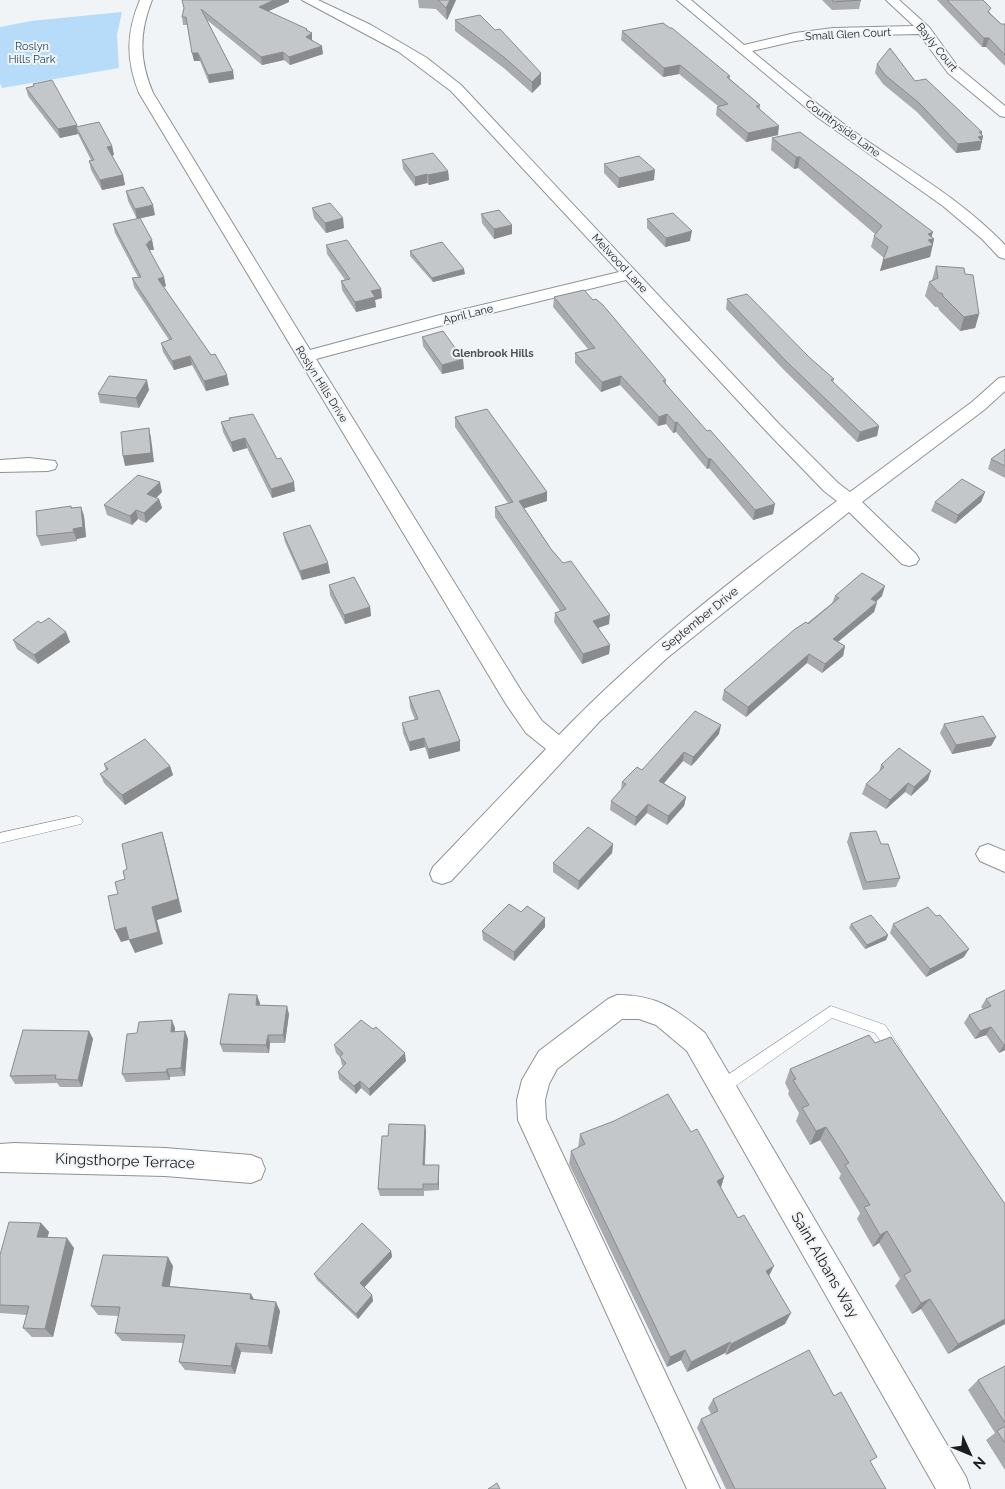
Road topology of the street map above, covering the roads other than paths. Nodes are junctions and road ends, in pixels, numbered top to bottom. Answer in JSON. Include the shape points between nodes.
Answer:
{"nodes":[{"id":1,"x":146,"y":0,"type":"edge"},
{"id":2,"x":308,"y":0,"type":"edge"},
{"id":3,"x":343,"y":0,"type":"edge"},
{"id":4,"x":683,"y":0,"type":"edge"},
{"id":5,"x":892,"y":0,"type":"edge"},
{"id":6,"x":325,"y":8,"type":"junction"},
{"id":7,"x":924,"y":30,"type":"junction"},
{"id":8,"x":742,"y":49,"type":"junction"},
{"id":9,"x":1005,"y":114,"type":"edge"},
{"id":10,"x":1005,"y":254,"type":"edge"},
{"id":11,"x":631,"y":274,"type":"junction"},
{"id":12,"x":306,"y":356,"type":"junction"},
{"id":13,"x":1005,"y":382,"type":"edge"},
{"id":14,"x":48,"y":465,"type":"dead end"},
{"id":15,"x":0,"y":466,"type":"edge"},
{"id":16,"x":850,"y":501,"type":"junction"},
{"id":17,"x":909,"y":558,"type":"dead end"},
{"id":18,"x":560,"y":749,"type":"junction"},
{"id":19,"x":77,"y":821,"type":"dead end"},
{"id":20,"x":0,"y":838,"type":"edge"},
{"id":21,"x":442,"y":874,"type":"dead end"},
{"id":22,"x":902,"y":1061,"type":"edge"},
{"id":23,"x":722,"y":1087,"type":"junction"},
{"id":24,"x":0,"y":1158,"type":"edge"},
{"id":25,"x":251,"y":1169,"type":"dead end"},
{"id":26,"x":704,"y":1489,"type":"edge"},
{"id":27,"x":954,"y":1489,"type":"edge"}],
"edges":[{"from":1,"to":12,"type":"street","name":"Roslyn Hills Drive","via":[[134,48],[134,62],[146,93]]},
{"from":2,"to":6,"type":"street","name":"Melwood Lane"},
{"from":3,"to":6,"type":"street"},
{"from":4,"to":8,"type":"street","name":"Countryside Lane"},
{"from":5,"to":7,"type":"street","name":"Bayly Court"},
{"from":6,"to":11,"type":"street","name":"Melwood Lane","via":[[398,44],[435,69],[493,126]]},
{"from":7,"to":8,"type":"street","name":"Small Glen Court","via":[[833,32]]},
{"from":7,"to":9,"type":"street","name":"Bayly Court","via":[[953,70]]},
{"from":8,"to":10,"type":"street","name":"Countryside Lane","via":[[843,130],[947,204]]},
{"from":11,"to":12,"type":"street","name":"April Lane"},
{"from":11,"to":16,"type":"street","name":"Melwood Lane","via":[[774,429]]},
{"from":12,"to":18,"type":"street","name":"Roslyn Hills Drive","via":[[514,698],[534,726]]},
{"from":13,"to":16,"type":"street","name":"September Drive"},
{"from":14,"to":15,"type":"street"},
{"from":16,"to":17,"type":"street","name":"Melwood Lane"},
{"from":16,"to":18,"type":"street","name":"September Drive","via":[[660,652]]},
{"from":18,"to":21,"type":"street","name":"September Drive"},
{"from":19,"to":20,"type":"lane"},
{"from":22,"to":23,"type":"lane","via":[[880,1029],[831,1012]]},
{"from":23,"to":26,"type":"street","name":"Saint Albans Way","via":[[696,1042],[665,1017],[639,1007],[617,1007],[548,1060],[536,1080],[531,1100],[532,1120]]},
{"from":23,"to":27,"type":"street","name":"Saint Albans Way"},
{"from":24,"to":25,"type":"street","name":"Kingsthorpe Terrace","via":[[165,1162]]}]}
